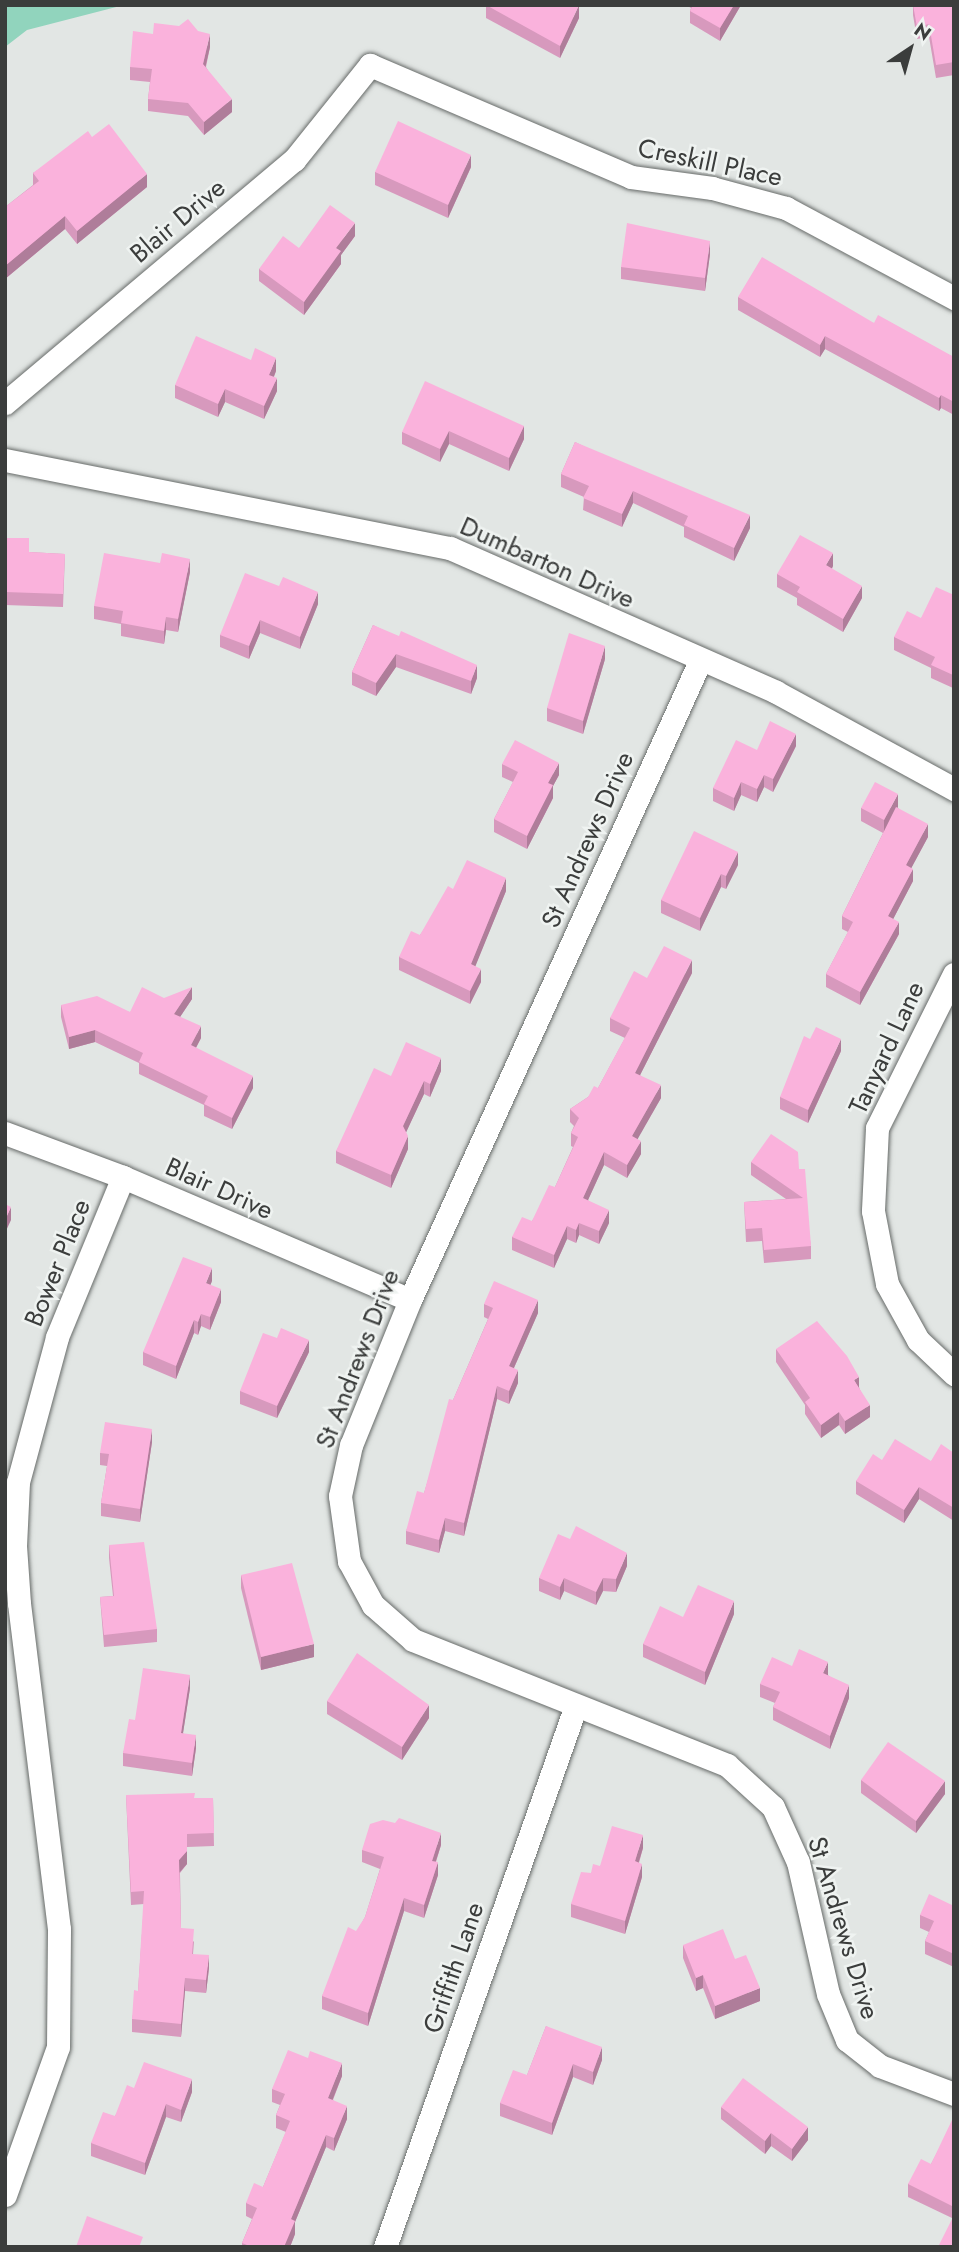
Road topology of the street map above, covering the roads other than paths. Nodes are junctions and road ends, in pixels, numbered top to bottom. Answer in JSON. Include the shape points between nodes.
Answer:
{"nodes":[{"id":1,"x":370,"y":65,"type":"joint"},
{"id":2,"x":954,"y":298,"type":"edge"},
{"id":3,"x":5,"y":403,"type":"edge"},
{"id":4,"x":5,"y":460,"type":"edge"},
{"id":5,"x":700,"y":661,"type":"junction"},
{"id":6,"x":954,"y":789,"type":"edge"},
{"id":7,"x":954,"y":974,"type":"edge"},
{"id":8,"x":5,"y":1133,"type":"edge"},
{"id":9,"x":123,"y":1177,"type":"junction"},
{"id":10,"x":410,"y":1300,"type":"junction"},
{"id":11,"x":954,"y":1374,"type":"edge"},
{"id":12,"x":575,"y":1708,"type":"junction"},
{"id":13,"x":954,"y":2094,"type":"edge"},
{"id":14,"x":5,"y":2195,"type":"edge"},
{"id":15,"x":385,"y":2247,"type":"edge"}],
"edges":[{"from":1,"to":2,"type":"street","name":"Creskill Place","via":[[631,177],[712,188],[786,208]]},
{"from":1,"to":3,"type":"street","name":"Blair Drive","via":[[295,160]]},
{"from":4,"to":5,"type":"street","name":"Dumbarton Drive","via":[[450,548]]},
{"from":5,"to":6,"type":"street","name":"Dumbarton Drive","via":[[776,692]]},
{"from":5,"to":10,"type":"street","name":"St Andrews Drive"},
{"from":7,"to":11,"type":"street","name":"Tanyard Lane","via":[[877,1128],[873,1211],[887,1284],[918,1340]]},
{"from":8,"to":9,"type":"street","name":"Blair Drive"},
{"from":9,"to":10,"type":"street","name":"Blair Drive"},
{"from":9,"to":14,"type":"street","name":"Bower Place","via":[[57,1337],[18,1482],[15,1546],[19,1603],[58,1929],[58,2048]]},
{"from":10,"to":12,"type":"street","name":"St Andrews Drive","via":[[351,1445],[340,1496],[349,1561],[373,1605],[412,1640]]},
{"from":12,"to":13,"type":"street","name":"St Andrews Drive","via":[[727,1765],[773,1807],[798,1862],[828,1994],[847,2040],[880,2066]]},
{"from":12,"to":15,"type":"street","name":"Griffith Lane"}]}
